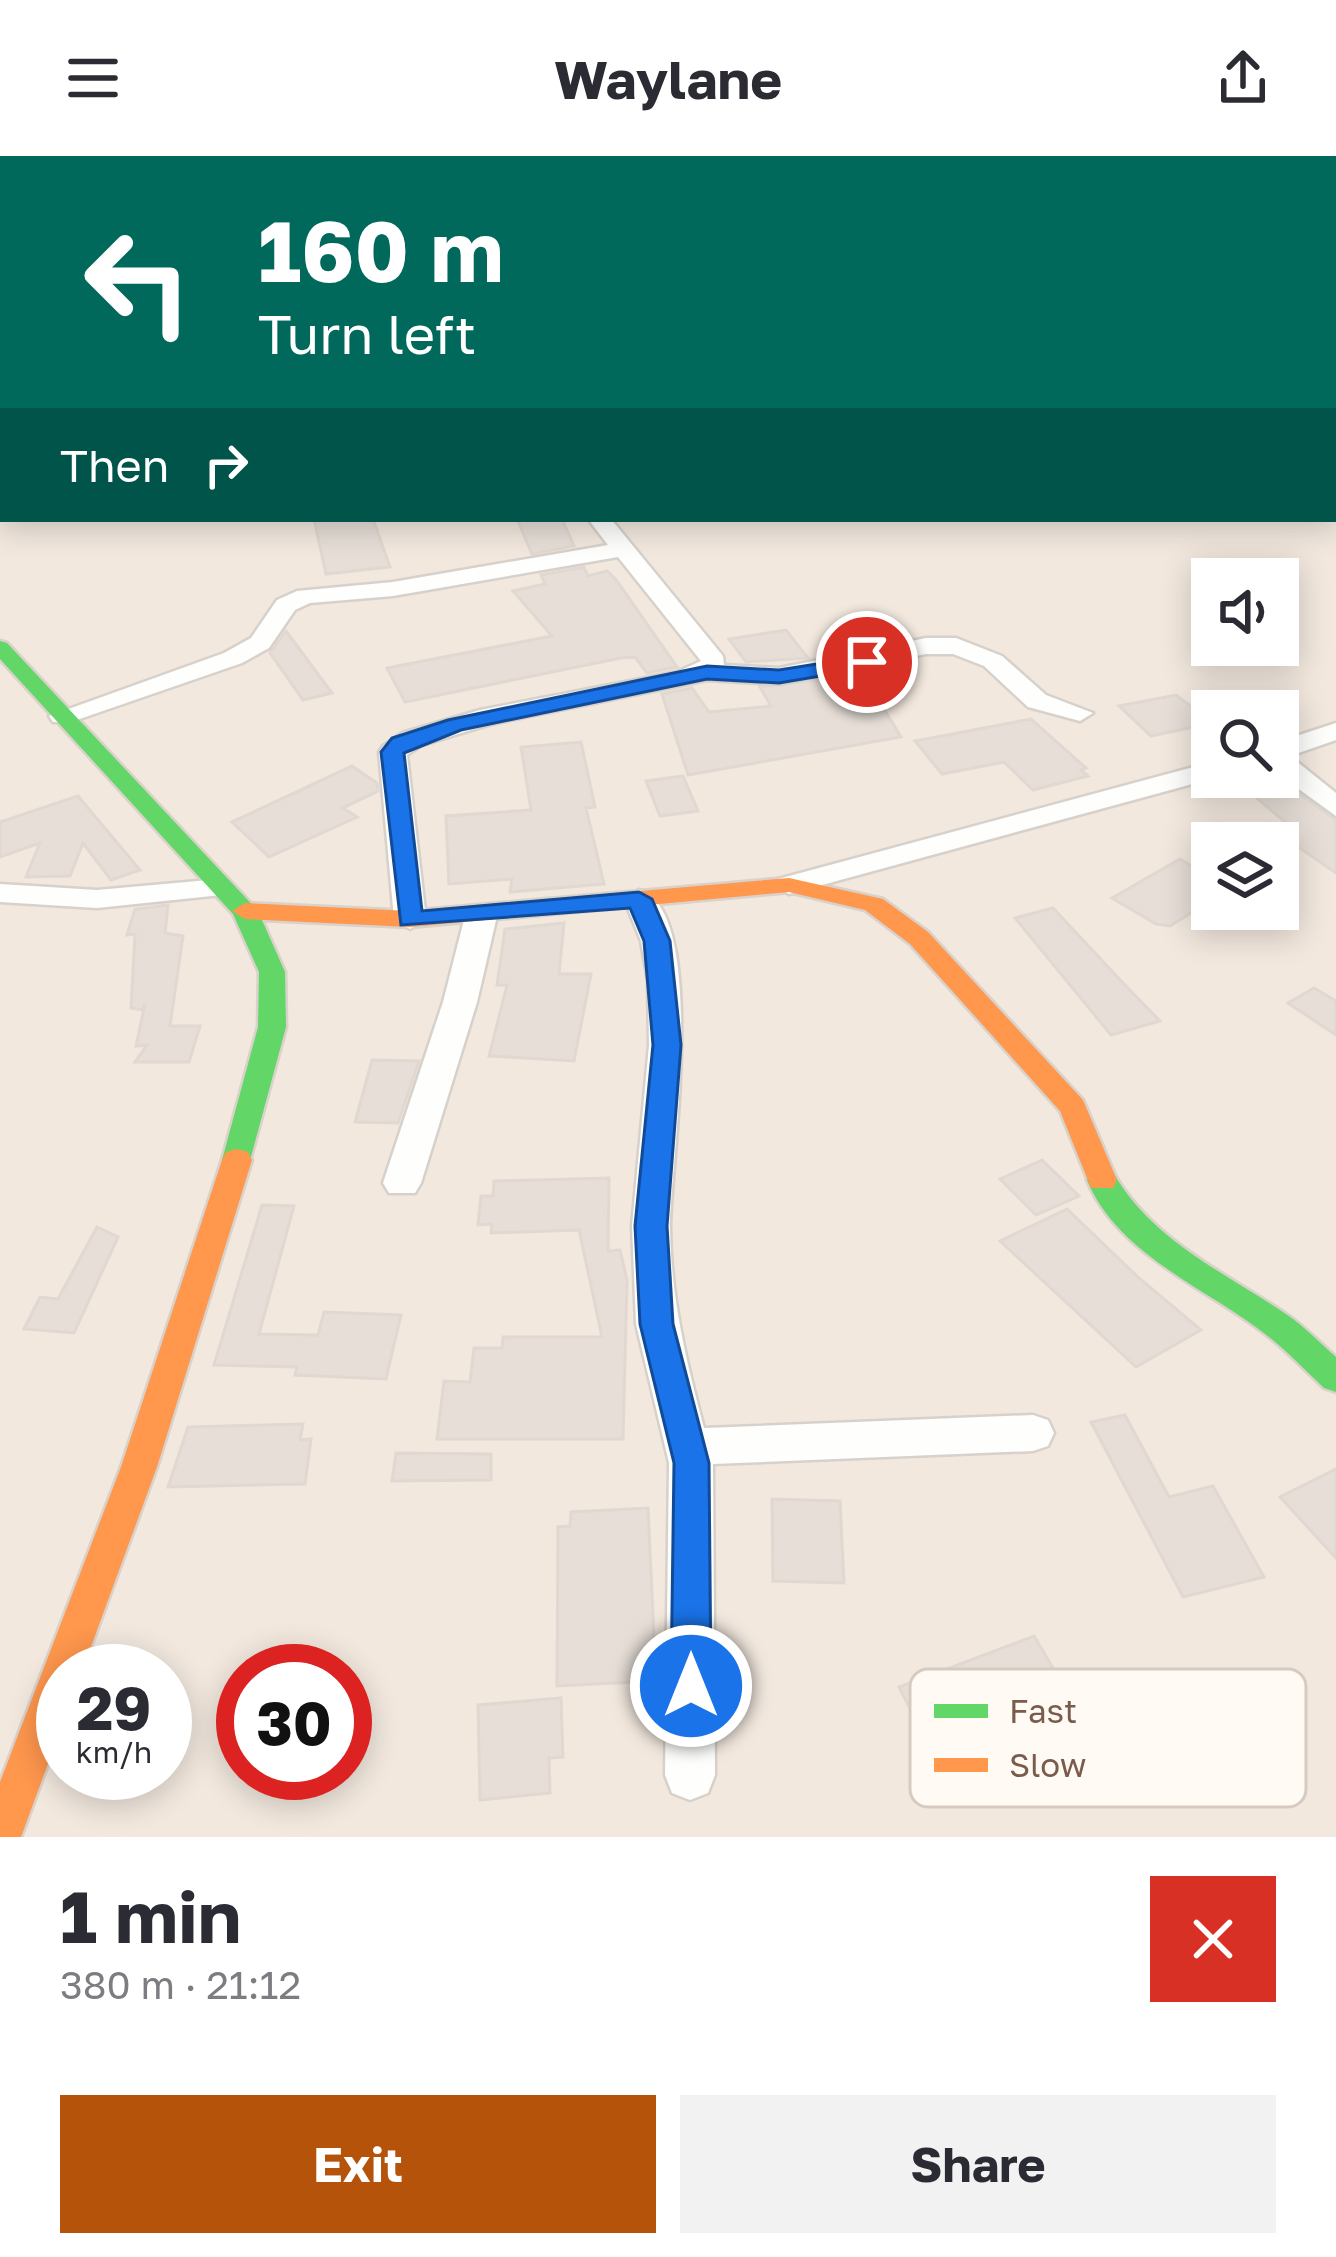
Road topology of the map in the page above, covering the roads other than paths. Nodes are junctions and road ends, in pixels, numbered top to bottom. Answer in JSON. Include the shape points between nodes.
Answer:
{"nodes":[{"id":1,"x":601,"y":522,"type":"edge"},
{"id":2,"x":620,"y":550,"type":"junction"},
{"id":3,"x":0,"y":647,"type":"edge"},
{"id":4,"x":707,"y":672,"type":"junction"},
{"id":5,"x":1080,"y":713,"type":"dead end"},
{"id":6,"x":62,"y":716,"type":"junction"},
{"id":7,"x":1336,"y":731,"type":"edge"},
{"id":8,"x":1299,"y":744,"type":"edge"},
{"id":9,"x":1191,"y":776,"type":"edge"},
{"id":10,"x":1299,"y":777,"type":"edge"},
{"id":11,"x":1336,"y":807,"type":"edge"},
{"id":12,"x":789,"y":884,"type":"junction"},
{"id":13,"x":220,"y":888,"type":"junction"},
{"id":14,"x":0,"y":892,"type":"edge"},
{"id":15,"x":639,"y":899,"type":"junction"},
{"id":16,"x":245,"y":911,"type":"junction"},
{"id":17,"x":481,"y":916,"type":"junction"},
{"id":18,"x":410,"y":920,"type":"junction"},
{"id":19,"x":402,"y":1184,"type":"dead end"},
{"id":20,"x":1336,"y":1378,"type":"edge"},
{"id":21,"x":1033,"y":1433,"type":"dead end"},
{"id":22,"x":687,"y":1447,"type":"junction"},
{"id":23,"x":690,"y":1775,"type":"dead end"},
{"id":24,"x":0,"y":1837,"type":"edge"}],
"edges":[{"from":1,"to":2,"type":"street"},
{"from":2,"to":4,"type":"street","via":[[713,661]]},
{"from":2,"to":6,"type":"street","via":[[304,596],[286,605],[260,643],[233,658]]},
{"from":3,"to":6,"type":"main road"},
{"from":4,"to":5,"type":"street","via":[[779,676],[956,646],[993,661],[1036,701]]},
{"from":4,"to":18,"type":"street","via":[[400,742],[393,752]]},
{"from":6,"to":13,"type":"main road"},
{"from":7,"to":8,"type":"street"},
{"from":9,"to":12,"type":"street"},
{"from":10,"to":11,"type":"street"},
{"from":12,"to":15,"type":"main road"},
{"from":12,"to":20,"type":"main road","via":[[874,904],[919,938],[1073,1107],[1108,1192],[1124,1209],[1172,1259],[1279,1326]]},
{"from":13,"to":14,"type":"street","via":[[97,899]]},
{"from":13,"to":16,"type":"main road"},
{"from":15,"to":17,"type":"main road"},
{"from":15,"to":22,"type":"street","via":[[657,941],[667,1045],[651,1226],[656,1324]]},
{"from":16,"to":18,"type":"main road"},
{"from":16,"to":24,"type":"main road","via":[[272,972],[272,1027],[239,1154],[139,1467]]},
{"from":17,"to":18,"type":"main road"},
{"from":17,"to":19,"type":"street"},
{"from":21,"to":22,"type":"street"},
{"from":22,"to":23,"type":"street"}]}
